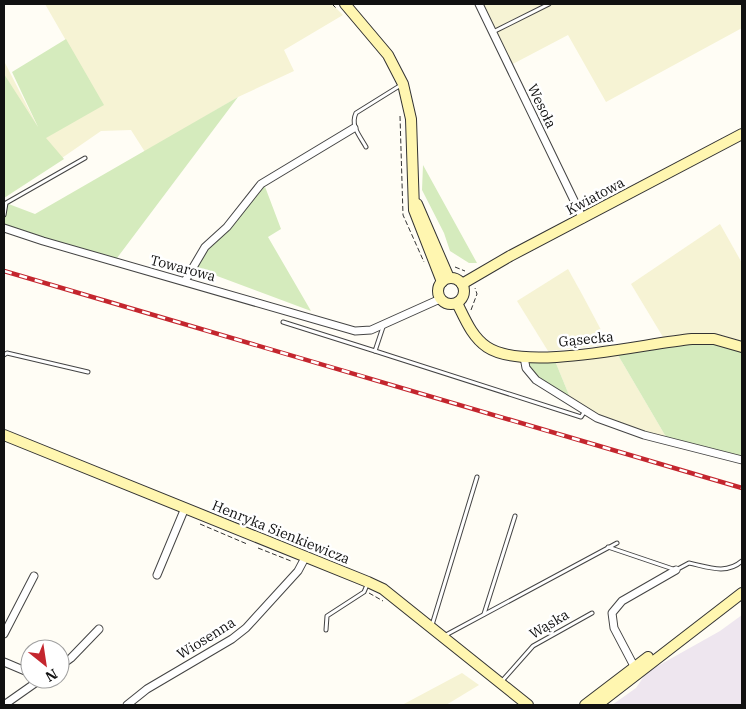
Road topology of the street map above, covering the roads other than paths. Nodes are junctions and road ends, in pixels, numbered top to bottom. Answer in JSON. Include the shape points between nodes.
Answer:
{"nodes":[{"id":1,"x":479,"y":4,"type":"edge"},
{"id":2,"x":548,"y":4,"type":"edge"},
{"id":3,"x":341,"y":7,"type":"edge"},
{"id":4,"x":493,"y":32,"type":"junction"},
{"id":5,"x":403,"y":84,"type":"junction"},
{"id":6,"x":354,"y":128,"type":"junction"},
{"id":7,"x":742,"y":134,"type":"edge"},
{"id":8,"x":366,"y":147,"type":"dead end"},
{"id":9,"x":85,"y":158,"type":"dead end"},
{"id":10,"x":4,"y":215,"type":"edge"},
{"id":11,"x":583,"y":219,"type":"junction"},
{"id":12,"x":4,"y":228,"type":"edge"},
{"id":13,"x":446,"y":280,"type":"junction"},
{"id":14,"x":185,"y":281,"type":"junction"},
{"id":15,"x":462,"y":284,"type":"junction"},
{"id":16,"x":440,"y":299,"type":"junction"},
{"id":17,"x":457,"y":303,"type":"junction"},
{"id":18,"x":283,"y":322,"type":"dead end"},
{"id":19,"x":384,"y":325,"type":"junction"},
{"id":20,"x":742,"y":347,"type":"edge"},
{"id":21,"x":375,"y":351,"type":"junction"},
{"id":22,"x":4,"y":355,"type":"edge"},
{"id":23,"x":524,"y":357,"type":"junction"},
{"id":24,"x":88,"y":372,"type":"dead end"},
{"id":25,"x":585,"y":411,"type":"junction"},
{"id":26,"x":4,"y":435,"type":"edge"},
{"id":27,"x":742,"y":460,"type":"edge"},
{"id":28,"x":477,"y":477,"type":"dead end"},
{"id":29,"x":184,"y":508,"type":"junction"},
{"id":30,"x":515,"y":516,"type":"dead end"},
{"id":31,"x":617,"y":543,"type":"dead end"},
{"id":32,"x":608,"y":548,"type":"junction"},
{"id":33,"x":306,"y":556,"type":"junction"},
{"id":34,"x":742,"y":562,"type":"edge"},
{"id":35,"x":676,"y":570,"type":"junction"},
{"id":36,"x":157,"y":575,"type":"dead end"},
{"id":37,"x":34,"y":576,"type":"dead end"},
{"id":38,"x":366,"y":587,"type":"junction"},
{"id":39,"x":742,"y":593,"type":"edge"},
{"id":40,"x":592,"y":613,"type":"dead end"},
{"id":41,"x":484,"y":614,"type":"junction"},
{"id":42,"x":431,"y":627,"type":"junction"},
{"id":43,"x":99,"y":629,"type":"dead end"},
{"id":44,"x":326,"y":630,"type":"dead end"},
{"id":45,"x":4,"y":634,"type":"edge"},
{"id":46,"x":443,"y":636,"type":"junction"},
{"id":47,"x":70,"y":659,"type":"edge"},
{"id":48,"x":4,"y":662,"type":"edge"},
{"id":49,"x":20,"y":669,"type":"edge"},
{"id":50,"x":634,"y":671,"type":"junction"},
{"id":51,"x":501,"y":682,"type":"junction"},
{"id":52,"x":26,"y":689,"type":"edge"},
{"id":53,"x":525,"y":702,"type":"edge"},
{"id":54,"x":4,"y":705,"type":"edge"},
{"id":55,"x":127,"y":705,"type":"edge"},
{"id":56,"x":533,"y":705,"type":"edge"},
{"id":57,"x":586,"y":705,"type":"edge"},
{"id":58,"x":597,"y":705,"type":"edge"}],
"edges":[{"from":1,"to":4,"type":"street","name":"Wesoła"},
{"from":2,"to":4,"type":"lane"},
{"from":3,"to":5,"type":"main road","via":[[388,55]]},
{"from":4,"to":11,"type":"street","name":"Wesoła"},
{"from":5,"to":6,"type":"lane","via":[[356,113]]},
{"from":5,"to":13,"type":"main road","via":[[411,119],[416,218]]},
{"from":6,"to":8,"type":"lane"},
{"from":6,"to":14,"type":"street","via":[[261,184],[227,227],[204,247]]},
{"from":7,"to":11,"type":"main road","name":"Kwiatowa"},
{"from":9,"to":10,"type":"lane","via":[[6,203]]},
{"from":11,"to":15,"type":"main road","name":"Kwiatowa"},
{"from":12,"to":14,"type":"street","name":"Towarowa"},
{"from":13,"to":15,"type":"main road","via":[[456,279]]},
{"from":13,"to":16,"type":"main road","via":[[438,292]]},
{"from":14,"to":19,"type":"street","name":"Towarowa","via":[[355,331]]},
{"from":15,"to":17,"type":"main road","via":[[464,294]]},
{"from":16,"to":17,"type":"main road","via":[[450,304]]},
{"from":16,"to":19,"type":"street"},
{"from":17,"to":23,"type":"main road","name":"Gąsecka","via":[[477,338],[487,347],[500,354]]},
{"from":18,"to":21,"type":"lane"},
{"from":19,"to":21,"type":"lane"},
{"from":20,"to":23,"type":"main road","name":"Gąsecka","via":[[714,339],[692,339],[584,354]]},
{"from":21,"to":25,"type":"lane","via":[[581,417]]},
{"from":22,"to":24,"type":"lane","via":[[7,353]]},
{"from":23,"to":25,"type":"street","via":[[526,368],[536,380]]},
{"from":25,"to":27,"type":"street","via":[[644,435]]},
{"from":26,"to":29,"type":"main road","name":"Henryka Sienkiewicza"},
{"from":28,"to":42,"type":"lane"},
{"from":29,"to":33,"type":"main road","name":"Henryka Sienkiewicza"},
{"from":29,"to":36,"type":"street"},
{"from":30,"to":41,"type":"lane"},
{"from":31,"to":32,"type":"lane"},
{"from":32,"to":35,"type":"lane"},
{"from":32,"to":41,"type":"lane"},
{"from":33,"to":38,"type":"main road","name":"Henryka Sienkiewicza"},
{"from":33,"to":55,"type":"street","name":"Wiosenna","via":[[301,567],[232,640],[147,689]]},
{"from":34,"to":35,"type":"lane","via":[[724,570],[689,563]]},
{"from":35,"to":50,"type":"street","via":[[622,602],[612,613],[614,628]]},
{"from":37,"to":45,"type":"street"},
{"from":38,"to":42,"type":"main road","name":"Henryka Sienkiewicza","via":[[383,589]]},
{"from":38,"to":44,"type":"lane","via":[[327,616]]},
{"from":39,"to":50,"type":"main road","via":[[684,638]]},
{"from":40,"to":51,"type":"lane","name":"Wąska","via":[[533,646]]},
{"from":41,"to":46,"type":"lane"},
{"from":42,"to":46,"type":"main road","name":"Henryka Sienkiewicza"},
{"from":43,"to":47,"type":"street"},
{"from":46,"to":51,"type":"main road","name":"Henryka Sienkiewicza"},
{"from":48,"to":49,"type":"street"},
{"from":50,"to":57,"type":"main road"},
{"from":50,"to":58,"type":"main road"},
{"from":51,"to":53,"type":"main road","name":"Henryka Sienkiewicza"},
{"from":52,"to":54,"type":"street"},
{"from":53,"to":56,"type":"main road","name":"Henryka Sienkiewicza"}]}
